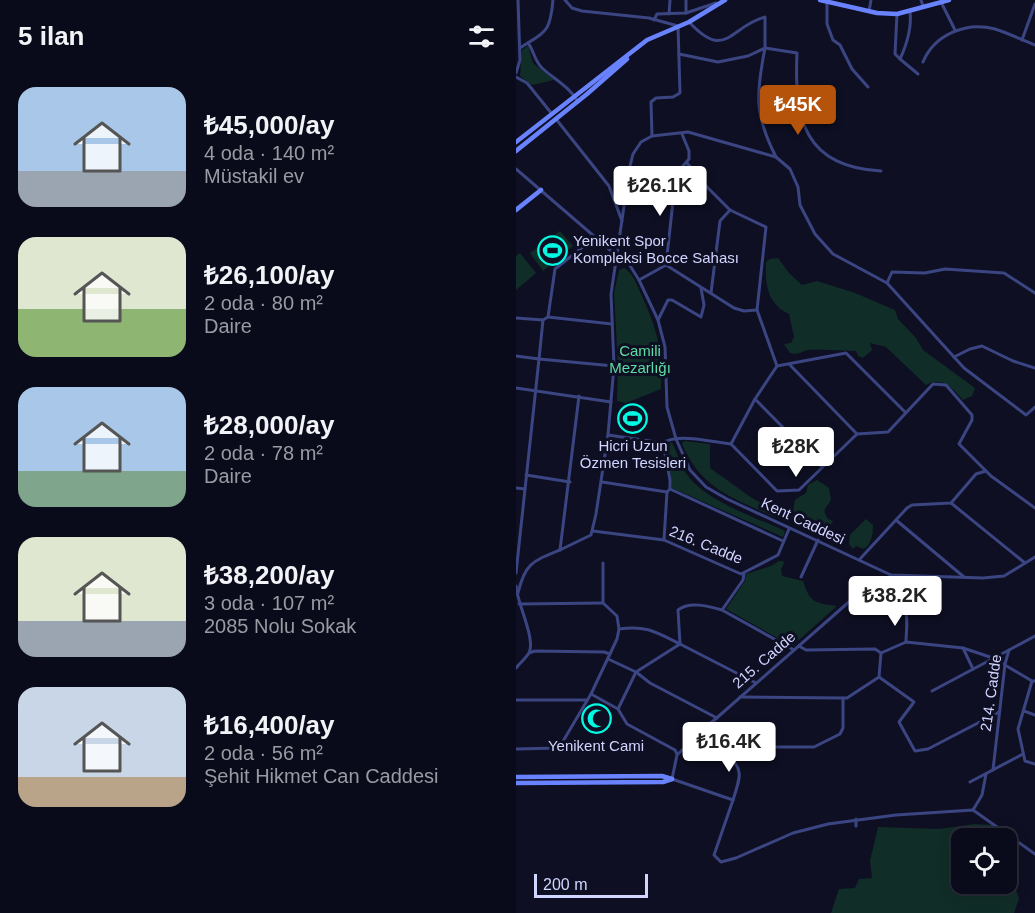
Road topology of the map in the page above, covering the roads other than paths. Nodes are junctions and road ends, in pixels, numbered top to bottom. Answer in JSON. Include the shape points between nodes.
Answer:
{"nodes":[{"id":1,"x":518,"y":0,"type":"edge"},
{"id":2,"x":553,"y":0,"type":"edge"},
{"id":3,"x":565,"y":0,"type":"edge"},
{"id":4,"x":670,"y":0,"type":"edge"},
{"id":5,"x":686,"y":0,"type":"edge"},
{"id":6,"x":820,"y":0,"type":"edge"},
{"id":7,"x":872,"y":0,"type":"edge"},
{"id":8,"x":921,"y":0,"type":"edge"},
{"id":9,"x":949,"y":0,"type":"edge"},
{"id":10,"x":723,"y":1,"type":"edge"},
{"id":11,"x":827,"y":2,"type":"junction"},
{"id":12,"x":941,"y":2,"type":"junction"},
{"id":13,"x":1035,"y":4,"type":"edge"},
{"id":14,"x":923,"y":6,"type":"junction"},
{"id":15,"x":869,"y":11,"type":"junction"},
{"id":16,"x":910,"y":11,"type":"junction"},
{"id":17,"x":686,"y":13,"type":"junction"},
{"id":18,"x":669,"y":14,"type":"junction"},
{"id":19,"x":897,"y":14,"type":"junction"},
{"id":20,"x":654,"y":20,"type":"junction"},
{"id":21,"x":689,"y":21,"type":"junction"},
{"id":22,"x":678,"y":26,"type":"junction"},
{"id":23,"x":955,"y":30,"type":"junction"},
{"id":24,"x":647,"y":40,"type":"junction"},
{"id":25,"x":1022,"y":40,"type":"junction"},
{"id":26,"x":528,"y":43,"type":"junction"},
{"id":27,"x":1035,"y":45,"type":"edge"},
{"id":28,"x":520,"y":48,"type":"junction"},
{"id":29,"x":765,"y":48,"type":"junction"},
{"id":30,"x":679,"y":54,"type":"junction"},
{"id":31,"x":900,"y":59,"type":"junction"},
{"id":32,"x":923,"y":62,"type":"dead end"},
{"id":33,"x":918,"y":74,"type":"dead end"},
{"id":34,"x":516,"y":75,"type":"edge"},
{"id":35,"x":868,"y":87,"type":"dead end"},
{"id":36,"x":574,"y":95,"type":"junction"},
{"id":37,"x":578,"y":102,"type":"junction"},
{"id":38,"x":551,"y":114,"type":"junction"},
{"id":39,"x":555,"y":119,"type":"junction"},
{"id":40,"x":681,"y":133,"type":"junction"},
{"id":41,"x":652,"y":136,"type":"junction"},
{"id":42,"x":516,"y":142,"type":"edge"},
{"id":43,"x":516,"y":151,"type":"edge"},
{"id":44,"x":776,"y":157,"type":"junction"},
{"id":45,"x":687,"y":163,"type":"junction"},
{"id":46,"x":516,"y":169,"type":"edge"},
{"id":47,"x":881,"y":171,"type":"dead end"},
{"id":48,"x":541,"y":190,"type":"junction"},
{"id":49,"x":516,"y":210,"type":"edge"},
{"id":50,"x":730,"y":210,"type":"junction"},
{"id":51,"x":622,"y":224,"type":"junction"},
{"id":52,"x":605,"y":246,"type":"junction"},
{"id":53,"x":616,"y":256,"type":"junction"},
{"id":54,"x":666,"y":265,"type":"junction"},
{"id":55,"x":639,"y":280,"type":"junction"},
{"id":56,"x":887,"y":283,"type":"junction"},
{"id":57,"x":701,"y":287,"type":"junction"},
{"id":58,"x":711,"y":293,"type":"junction"},
{"id":59,"x":1035,"y":293,"type":"edge"},
{"id":60,"x":757,"y":310,"type":"junction"},
{"id":61,"x":548,"y":317,"type":"junction"},
{"id":62,"x":516,"y":318,"type":"edge"},
{"id":63,"x":543,"y":320,"type":"junction"},
{"id":64,"x":658,"y":320,"type":"junction"},
{"id":65,"x":613,"y":324,"type":"junction"},
{"id":66,"x":516,"y":356,"type":"edge"},
{"id":67,"x":954,"y":357,"type":"junction"},
{"id":68,"x":539,"y":358,"type":"junction"},
{"id":69,"x":790,"y":365,"type":"junction"},
{"id":70,"x":614,"y":366,"type":"junction"},
{"id":71,"x":777,"y":366,"type":"junction"},
{"id":72,"x":1035,"y":368,"type":"edge"},
{"id":73,"x":516,"y":388,"type":"edge"},
{"id":74,"x":535,"y":390,"type":"junction"},
{"id":75,"x":579,"y":396,"type":"junction"},
{"id":76,"x":755,"y":399,"type":"junction"},
{"id":77,"x":611,"y":402,"type":"junction"},
{"id":78,"x":1035,"y":407,"type":"edge"},
{"id":79,"x":905,"y":413,"type":"junction"},
{"id":80,"x":858,"y":434,"type":"junction"},
{"id":81,"x":608,"y":435,"type":"junction"},
{"id":82,"x":676,"y":439,"type":"junction"},
{"id":83,"x":663,"y":443,"type":"junction"},
{"id":84,"x":731,"y":444,"type":"junction"},
{"id":85,"x":822,"y":467,"type":"junction"},
{"id":86,"x":986,"y":471,"type":"junction"},
{"id":87,"x":526,"y":475,"type":"junction"},
{"id":88,"x":570,"y":482,"type":"junction"},
{"id":89,"x":602,"y":483,"type":"junction"},
{"id":90,"x":516,"y":488,"type":"edge"},
{"id":91,"x":525,"y":489,"type":"junction"},
{"id":92,"x":668,"y":490,"type":"junction"},
{"id":93,"x":951,"y":503,"type":"junction"},
{"id":94,"x":1035,"y":508,"type":"edge"},
{"id":95,"x":896,"y":520,"type":"junction"},
{"id":96,"x":789,"y":528,"type":"junction"},
{"id":97,"x":593,"y":531,"type":"junction"},
{"id":98,"x":664,"y":540,"type":"junction"},
{"id":99,"x":818,"y":540,"type":"junction"},
{"id":100,"x":783,"y":541,"type":"junction"},
{"id":101,"x":517,"y":545,"type":"edge"},
{"id":102,"x":560,"y":550,"type":"junction"},
{"id":103,"x":1035,"y":557,"type":"edge"},
{"id":104,"x":859,"y":560,"type":"junction"},
{"id":105,"x":603,"y":563,"type":"dead end"},
{"id":106,"x":1025,"y":563,"type":"junction"},
{"id":107,"x":516,"y":573,"type":"edge"},
{"id":108,"x":744,"y":573,"type":"junction"},
{"id":109,"x":891,"y":575,"type":"junction"},
{"id":110,"x":801,"y":577,"type":"dead end"},
{"id":111,"x":964,"y":577,"type":"junction"},
{"id":112,"x":516,"y":586,"type":"edge"},
{"id":113,"x":517,"y":597,"type":"edge"},
{"id":114,"x":850,"y":602,"type":"junction"},
{"id":115,"x":603,"y":603,"type":"junction"},
{"id":116,"x":519,"y":604,"type":"junction"},
{"id":117,"x":722,"y":610,"type":"junction"},
{"id":118,"x":619,"y":629,"type":"junction"},
{"id":119,"x":1035,"y":636,"type":"edge"},
{"id":120,"x":906,"y":642,"type":"junction"},
{"id":121,"x":680,"y":644,"type":"junction"},
{"id":122,"x":799,"y":646,"type":"junction"},
{"id":123,"x":963,"y":648,"type":"junction"},
{"id":124,"x":794,"y":650,"type":"junction"},
{"id":125,"x":1008,"y":650,"type":"junction"},
{"id":126,"x":529,"y":653,"type":"junction"},
{"id":127,"x":881,"y":653,"type":"junction"},
{"id":128,"x":610,"y":654,"type":"junction"},
{"id":129,"x":993,"y":658,"type":"junction"},
{"id":130,"x":608,"y":659,"type":"junction"},
{"id":131,"x":1005,"y":664,"type":"junction"},
{"id":132,"x":516,"y":668,"type":"edge"},
{"id":133,"x":973,"y":669,"type":"junction"},
{"id":134,"x":636,"y":672,"type":"junction"},
{"id":135,"x":879,"y":677,"type":"junction"},
{"id":136,"x":1033,"y":681,"type":"edge"},
{"id":137,"x":756,"y":683,"type":"junction"},
{"id":138,"x":932,"y":691,"type":"dead end"},
{"id":139,"x":591,"y":694,"type":"junction"},
{"id":140,"x":740,"y":697,"type":"junction"},
{"id":141,"x":843,"y":698,"type":"junction"},
{"id":142,"x":516,"y":700,"type":"edge"},
{"id":143,"x":587,"y":700,"type":"junction"},
{"id":144,"x":618,"y":709,"type":"junction"},
{"id":145,"x":1024,"y":711,"type":"junction"},
{"id":146,"x":999,"y":712,"type":"junction"},
{"id":147,"x":1035,"y":715,"type":"edge"},
{"id":148,"x":717,"y":718,"type":"junction"},
{"id":149,"x":704,"y":729,"type":"junction"},
{"id":150,"x":723,"y":747,"type":"junction"},
{"id":151,"x":516,"y":749,"type":"edge"},
{"id":152,"x":1023,"y":754,"type":"junction"},
{"id":153,"x":677,"y":755,"type":"junction"},
{"id":154,"x":1035,"y":764,"type":"edge"},
{"id":155,"x":993,"y":770,"type":"junction"},
{"id":156,"x":986,"y":774,"type":"junction"},
{"id":157,"x":516,"y":777,"type":"edge"},
{"id":158,"x":672,"y":779,"type":"junction"},
{"id":159,"x":970,"y":782,"type":"dead end"},
{"id":160,"x":516,"y":783,"type":"edge"},
{"id":161,"x":733,"y":800,"type":"junction"},
{"id":162,"x":973,"y":810,"type":"junction"},
{"id":163,"x":856,"y":819,"type":"junction"},
{"id":164,"x":856,"y":826,"type":"dead end"},
{"id":165,"x":1035,"y":854,"type":"edge"}],
"edges":[{"from":1,"to":28,"type":"street"},
{"from":2,"to":26,"type":"street","via":[[549,26]]},
{"from":3,"to":20,"type":"street","via":[[582,11]]},
{"from":4,"to":18,"type":"street"},
{"from":5,"to":17,"type":"street"},
{"from":6,"to":11,"type":"street"},
{"from":7,"to":15,"type":"street"},
{"from":8,"to":14,"type":"street"},
{"from":9,"to":12,"type":"street"},
{"from":10,"to":17,"type":"street"},
{"from":10,"to":21,"type":"street"},
{"from":11,"to":15,"type":"street"},
{"from":11,"to":35,"type":"street","via":[[826,24],[833,40]]},
{"from":12,"to":14,"type":"street"},
{"from":12,"to":23,"type":"street"},
{"from":13,"to":25,"type":"street"},
{"from":14,"to":16,"type":"street"},
{"from":15,"to":19,"type":"street"},
{"from":16,"to":19,"type":"street"},
{"from":16,"to":31,"type":"street","via":[[912,21]]},
{"from":17,"to":18,"type":"street"},
{"from":18,"to":20,"type":"street","via":[[657,14]]},
{"from":19,"to":31,"type":"street","via":[[895,54]]},
{"from":20,"to":22,"type":"street"},
{"from":21,"to":22,"type":"street"},
{"from":21,"to":29,"type":"street","via":[[717,42],[765,17]]},
{"from":22,"to":24,"type":"street"},
{"from":22,"to":30,"type":"street"},
{"from":23,"to":25,"type":"street","via":[[993,28]]},
{"from":23,"to":32,"type":"street","via":[[928,51]]},
{"from":24,"to":36,"type":"street"},
{"from":24,"to":37,"type":"street"},
{"from":25,"to":27,"type":"street"},
{"from":26,"to":28,"type":"street"},
{"from":26,"to":36,"type":"street","via":[[533,58]]},
{"from":28,"to":34,"type":"street"},
{"from":29,"to":30,"type":"street","via":[[718,62]]},
{"from":29,"to":44,"type":"street","via":[[758,87],[759,113]]},
{"from":29,"to":47,"type":"street","via":[[797,52],[798,106],[804,126],[818,147],[839,164]]},
{"from":30,"to":41,"type":"street","via":[[680,93],[651,102]]},
{"from":31,"to":33,"type":"street"},
{"from":34,"to":38,"type":"street"},
{"from":36,"to":37,"type":"street"},
{"from":36,"to":38,"type":"street"},
{"from":37,"to":39,"type":"street"},
{"from":38,"to":39,"type":"street"},
{"from":38,"to":42,"type":"street"},
{"from":39,"to":43,"type":"street"},
{"from":39,"to":51,"type":"street","via":[[609,186]]},
{"from":40,"to":41,"type":"street"},
{"from":40,"to":44,"type":"street"},
{"from":40,"to":45,"type":"street","via":[[689,151]]},
{"from":41,"to":51,"type":"street","via":[[641,142],[633,154]]},
{"from":44,"to":56,"type":"street","via":[[790,169],[800,205],[815,234],[833,254]]},
{"from":45,"to":50,"type":"street"},
{"from":45,"to":54,"type":"street","via":[[676,174]]},
{"from":46,"to":48,"type":"street","name":"Kent Caddesi"},
{"from":48,"to":49,"type":"street"},
{"from":48,"to":52,"type":"street","name":"Kent Caddesi"},
{"from":50,"to":58,"type":"street","via":[[720,221]]},
{"from":50,"to":60,"type":"street","via":[[766,227]]},
{"from":51,"to":53,"type":"street"},
{"from":52,"to":53,"type":"street","name":"Kent Caddesi"},
{"from":52,"to":61,"type":"street","via":[[584,246],[555,269]]},
{"from":53,"to":55,"type":"street","name":"Kent Caddesi","via":[[629,264]]},
{"from":53,"to":65,"type":"street","via":[[611,294]]},
{"from":54,"to":55,"type":"street"},
{"from":54,"to":57,"type":"street"},
{"from":55,"to":64,"type":"street","name":"Kent Caddesi"},
{"from":56,"to":59,"type":"street","via":[[892,272],[945,269],[1004,273]]},
{"from":56,"to":67,"type":"street"},
{"from":57,"to":58,"type":"street"},
{"from":57,"to":64,"type":"street","via":[[701,317],[668,300]]},
{"from":58,"to":60,"type":"street","via":[[734,308]]},
{"from":60,"to":71,"type":"street"},
{"from":61,"to":63,"type":"street"},
{"from":61,"to":65,"type":"street"},
{"from":62,"to":63,"type":"street"},
{"from":63,"to":68,"type":"street"},
{"from":64,"to":82,"type":"street","name":"Kent Caddesi","via":[[665,347],[667,407]]},
{"from":65,"to":70,"type":"street"},
{"from":66,"to":68,"type":"street"},
{"from":67,"to":72,"type":"street","via":[[982,346]]},
{"from":67,"to":78,"type":"street","via":[[1026,415]]},
{"from":68,"to":70,"type":"street"},
{"from":68,"to":74,"type":"street"},
{"from":69,"to":71,"type":"street"},
{"from":69,"to":79,"type":"street","via":[[846,353]]},
{"from":69,"to":80,"type":"street"},
{"from":70,"to":77,"type":"street"},
{"from":71,"to":76,"type":"street"},
{"from":73,"to":74,"type":"street"},
{"from":74,"to":75,"type":"street"},
{"from":74,"to":87,"type":"street"},
{"from":75,"to":77,"type":"street"},
{"from":75,"to":88,"type":"street"},
{"from":76,"to":84,"type":"street"},
{"from":76,"to":85,"type":"street"},
{"from":77,"to":81,"type":"street"},
{"from":79,"to":80,"type":"street","via":[[888,432]]},
{"from":79,"to":86,"type":"street","via":[[933,384],[946,385],[972,415],[959,444]]},
{"from":80,"to":85,"type":"street"},
{"from":81,"to":83,"type":"street"},
{"from":81,"to":89,"type":"street"},
{"from":82,"to":83,"type":"street"},
{"from":82,"to":84,"type":"street"},
{"from":82,"to":96,"type":"street","name":"Kent Caddesi","via":[[690,470],[706,487]]},
{"from":83,"to":92,"type":"street","via":[[670,480]]},
{"from":84,"to":85,"type":"street","via":[[777,491],[799,490]]},
{"from":86,"to":93,"type":"street","via":[[976,474]]},
{"from":86,"to":94,"type":"street"},
{"from":87,"to":88,"type":"street"},
{"from":87,"to":91,"type":"street"},
{"from":88,"to":102,"type":"street"},
{"from":89,"to":92,"type":"street"},
{"from":89,"to":97,"type":"street"},
{"from":90,"to":91,"type":"street"},
{"from":91,"to":101,"type":"street"},
{"from":92,"to":98,"type":"street"},
{"from":92,"to":100,"type":"street"},
{"from":93,"to":95,"type":"street","via":[[912,505]]},
{"from":93,"to":106,"type":"street"},
{"from":95,"to":104,"type":"street"},
{"from":95,"to":111,"type":"street"},
{"from":96,"to":99,"type":"street","name":"Kent Caddesi"},
{"from":96,"to":100,"type":"street","name":"216. Cadde"},
{"from":97,"to":98,"type":"street","name":"216. Cadde"},
{"from":97,"to":102,"type":"street"},
{"from":98,"to":108,"type":"street","name":"216. Cadde"},
{"from":99,"to":104,"type":"street","name":"Kent Caddesi"},
{"from":99,"to":110,"type":"street"},
{"from":100,"to":108,"type":"street","name":"216. Cadde","via":[[778,555]]},
{"from":101,"to":107,"type":"street"},
{"from":102,"to":113,"type":"street","via":[[526,567]]},
{"from":103,"to":106,"type":"street","name":"Kent Caddesi"},
{"from":104,"to":109,"type":"street","name":"Kent Caddesi"},
{"from":105,"to":115,"type":"street"},
{"from":106,"to":111,"type":"street","name":"Kent Caddesi","via":[[1004,576]]},
{"from":108,"to":117,"type":"street"},
{"from":109,"to":111,"type":"street","name":"Kent Caddesi"},
{"from":109,"to":114,"type":"street","name":"215. Cadde"},
{"from":112,"to":113,"type":"street"},
{"from":113,"to":116,"type":"street"},
{"from":114,"to":120,"type":"street","via":[[895,601],[906,613]]},
{"from":114,"to":122,"type":"street","name":"215. Cadde"},
{"from":115,"to":116,"type":"street"},
{"from":115,"to":118,"type":"street","via":[[617,616]]},
{"from":116,"to":126,"type":"street","via":[[530,637]]},
{"from":117,"to":121,"type":"street","via":[[683,605],[678,610]]},
{"from":117,"to":124,"type":"street"},
{"from":118,"to":121,"type":"street","via":[[637,627]]},
{"from":118,"to":128,"type":"street"},
{"from":119,"to":125,"type":"street","name":"214. Cadde"},
{"from":120,"to":123,"type":"street"},
{"from":120,"to":127,"type":"street"},
{"from":121,"to":134,"type":"street"},
{"from":121,"to":137,"type":"street"},
{"from":122,"to":124,"type":"street","name":"215. Cadde"},
{"from":122,"to":127,"type":"street","via":[[806,650],[875,649]]},
{"from":123,"to":129,"type":"street"},
{"from":123,"to":133,"type":"street"},
{"from":124,"to":137,"type":"street","name":"215. Cadde"},
{"from":125,"to":129,"type":"street"},
{"from":125,"to":131,"type":"street","name":"214. Cadde"},
{"from":126,"to":128,"type":"street"},
{"from":126,"to":132,"type":"street"},
{"from":127,"to":135,"type":"street"},
{"from":128,"to":130,"type":"street"},
{"from":129,"to":131,"type":"street"},
{"from":129,"to":133,"type":"street"},
{"from":130,"to":134,"type":"street"},
{"from":130,"to":139,"type":"street"},
{"from":131,"to":136,"type":"street"},
{"from":131,"to":146,"type":"street","name":"214. Cadde"},
{"from":133,"to":138,"type":"street"},
{"from":134,"to":144,"type":"street"},
{"from":134,"to":148,"type":"street"},
{"from":135,"to":141,"type":"street"},
{"from":135,"to":146,"type":"street","via":[[914,702],[899,722],[915,752]]},
{"from":136,"to":145,"type":"street"},
{"from":137,"to":140,"type":"street","name":"215. Cadde"},
{"from":139,"to":143,"type":"street"},
{"from":139,"to":144,"type":"street"},
{"from":140,"to":141,"type":"street"},
{"from":140,"to":148,"type":"street","name":"215. Cadde"},
{"from":141,"to":150,"type":"street","via":[[840,734],[814,747]]},
{"from":142,"to":143,"type":"street"},
{"from":143,"to":151,"type":"street","via":[[559,748]]},
{"from":144,"to":153,"type":"street","via":[[627,724],[675,750]]},
{"from":145,"to":147,"type":"street"},
{"from":145,"to":152,"type":"street","via":[[1018,729]]},
{"from":146,"to":155,"type":"street","name":"214. Cadde"},
{"from":148,"to":149,"type":"street","name":"215. Cadde"},
{"from":149,"to":150,"type":"street"},
{"from":149,"to":153,"type":"street","name":"215. Cadde"},
{"from":150,"to":161,"type":"street","via":[[740,768]]},
{"from":152,"to":154,"type":"street","via":[[1024,761]]},
{"from":152,"to":155,"type":"street"},
{"from":153,"to":158,"type":"street"},
{"from":155,"to":156,"type":"street"},
{"from":156,"to":159,"type":"street"},
{"from":156,"to":162,"type":"street","via":[[982,795]]},
{"from":157,"to":158,"type":"street"},
{"from":158,"to":160,"type":"street"},
{"from":158,"to":161,"type":"street"},
{"from":161,"to":163,"type":"street","via":[[714,855],[721,862],[793,833]]},
{"from":162,"to":163,"type":"street"},
{"from":162,"to":165,"type":"street"},
{"from":163,"to":164,"type":"street"}]}
